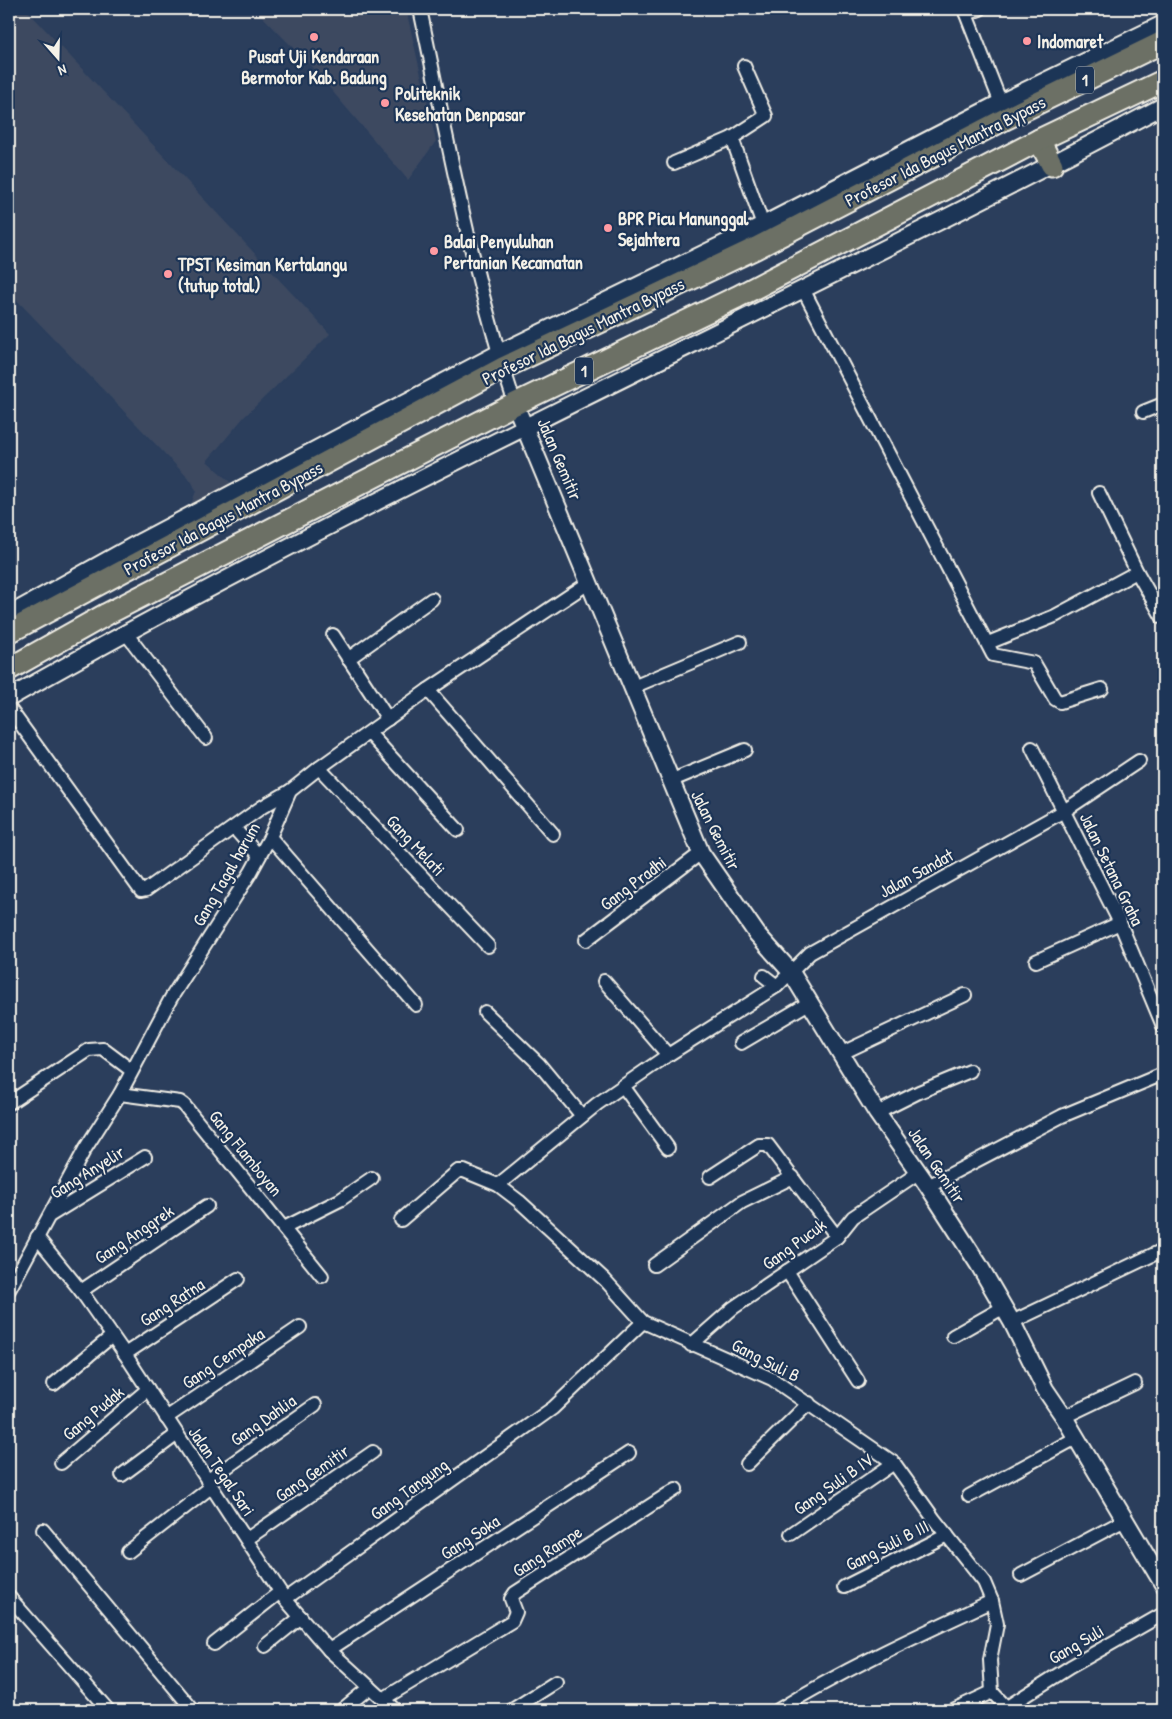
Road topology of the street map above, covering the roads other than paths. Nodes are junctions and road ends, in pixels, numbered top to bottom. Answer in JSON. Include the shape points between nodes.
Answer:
{"nodes":[{"id":1,"x":420,"y":9,"type":"edge"},
{"id":2,"x":980,"y":9,"type":"edge"},
{"id":3,"x":965,"y":12,"type":"edge"},
{"id":4,"x":1163,"y":24,"type":"edge"},
{"id":5,"x":1163,"y":42,"type":"edge"},
{"id":6,"x":744,"y":66,"type":"dead end"},
{"id":7,"x":1163,"y":81,"type":"edge"},
{"id":8,"x":1163,"y":106,"type":"edge"},
{"id":9,"x":1004,"y":110,"type":"junction"},
{"id":10,"x":732,"y":138,"type":"junction"},
{"id":11,"x":1039,"y":140,"type":"junction"},
{"id":12,"x":674,"y":163,"type":"dead end"},
{"id":13,"x":1052,"y":165,"type":"junction"},
{"id":14,"x":763,"y":225,"type":"junction"},
{"id":15,"x":804,"y":291,"type":"junction"},
{"id":16,"x":501,"y":360,"type":"junction"},
{"id":17,"x":515,"y":404,"type":"junction"},
{"id":18,"x":1163,"y":404,"type":"edge"},
{"id":19,"x":1143,"y":412,"type":"dead end"},
{"id":20,"x":524,"y":426,"type":"junction"},
{"id":21,"x":1099,"y":492,"type":"dead end"},
{"id":22,"x":1137,"y":572,"type":"junction"},
{"id":23,"x":590,"y":582,"type":"junction"},
{"id":24,"x":432,"y":599,"type":"dead end"},
{"id":25,"x":9,"y":615,"type":"edge"},
{"id":26,"x":1163,"y":618,"type":"edge"},
{"id":27,"x":9,"y":632,"type":"edge"},
{"id":28,"x":125,"y":632,"type":"junction"},
{"id":29,"x":333,"y":635,"type":"dead end"},
{"id":30,"x":740,"y":642,"type":"dead end"},
{"id":31,"x":988,"y":644,"type":"junction"},
{"id":32,"x":348,"y":659,"type":"junction"},
{"id":33,"x":9,"y":669,"type":"edge"},
{"id":34,"x":633,"y":687,"type":"junction"},
{"id":35,"x":1102,"y":689,"type":"dead end"},
{"id":36,"x":428,"y":690,"type":"junction"},
{"id":37,"x":9,"y":698,"type":"edge"},
{"id":38,"x":9,"y":708,"type":"edge"},
{"id":39,"x":388,"y":719,"type":"junction"},
{"id":40,"x":369,"y":733,"type":"junction"},
{"id":41,"x":206,"y":738,"type":"dead end"},
{"id":42,"x":1032,"y":748,"type":"dead end"},
{"id":43,"x":745,"y":750,"type":"dead end"},
{"id":44,"x":1139,"y":761,"type":"dead end"},
{"id":45,"x":319,"y":768,"type":"junction"},
{"id":46,"x":670,"y":781,"type":"junction"},
{"id":47,"x":290,"y":791,"type":"junction"},
{"id":48,"x":1064,"y":811,"type":"junction"},
{"id":49,"x":234,"y":828,"type":"junction"},
{"id":50,"x":458,"y":830,"type":"dead end"},
{"id":51,"x":553,"y":834,"type":"dead end"},
{"id":52,"x":270,"y":837,"type":"junction"},
{"id":53,"x":701,"y":853,"type":"junction"},
{"id":54,"x":259,"y":856,"type":"junction"},
{"id":55,"x":1120,"y":923,"type":"junction"},
{"id":56,"x":586,"y":940,"type":"dead end"},
{"id":57,"x":488,"y":946,"type":"dead end"},
{"id":58,"x":1036,"y":961,"type":"dead end"},
{"id":59,"x":791,"y":972,"type":"junction"},
{"id":60,"x":764,"y":976,"type":"dead end"},
{"id":61,"x":604,"y":981,"type":"dead end"},
{"id":62,"x":777,"y":986,"type":"junction"},
{"id":63,"x":965,"y":995,"type":"dead end"},
{"id":64,"x":809,"y":1003,"type":"junction"},
{"id":65,"x":416,"y":1005,"type":"dead end"},
{"id":66,"x":484,"y":1012,"type":"dead end"},
{"id":67,"x":1163,"y":1026,"type":"edge"},
{"id":68,"x":741,"y":1043,"type":"dead end"},
{"id":69,"x":840,"y":1054,"type":"junction"},
{"id":70,"x":668,"y":1055,"type":"junction"},
{"id":71,"x":131,"y":1070,"type":"junction"},
{"id":72,"x":970,"y":1072,"type":"dead end"},
{"id":73,"x":1163,"y":1074,"type":"edge"},
{"id":74,"x":623,"y":1086,"type":"junction"},
{"id":75,"x":120,"y":1094,"type":"junction"},
{"id":76,"x":9,"y":1103,"type":"edge"},
{"id":77,"x":877,"y":1113,"type":"junction"},
{"id":78,"x":582,"y":1116,"type":"junction"},
{"id":79,"x":668,"y":1148,"type":"dead end"},
{"id":80,"x":144,"y":1157,"type":"dead end"},
{"id":81,"x":710,"y":1177,"type":"dead end"},
{"id":82,"x":793,"y":1177,"type":"junction"},
{"id":83,"x":372,"y":1178,"type":"dead end"},
{"id":84,"x":923,"y":1179,"type":"junction"},
{"id":85,"x":498,"y":1185,"type":"junction"},
{"id":86,"x":207,"y":1206,"type":"dead end"},
{"id":87,"x":49,"y":1216,"type":"junction"},
{"id":88,"x":400,"y":1220,"type":"dead end"},
{"id":89,"x":284,"y":1228,"type":"junction"},
{"id":90,"x":38,"y":1237,"type":"junction"},
{"id":91,"x":837,"y":1237,"type":"junction"},
{"id":92,"x":1163,"y":1250,"type":"edge"},
{"id":93,"x":654,"y":1265,"type":"dead end"},
{"id":94,"x":787,"y":1271,"type":"junction"},
{"id":95,"x":322,"y":1276,"type":"dead end"},
{"id":96,"x":238,"y":1279,"type":"dead end"},
{"id":97,"x":9,"y":1290,"type":"edge"},
{"id":98,"x":82,"y":1291,"type":"junction"},
{"id":99,"x":1008,"y":1314,"type":"junction"},
{"id":100,"x":643,"y":1322,"type":"junction"},
{"id":101,"x":300,"y":1327,"type":"dead end"},
{"id":102,"x":112,"y":1336,"type":"junction"},
{"id":103,"x":953,"y":1336,"type":"dead end"},
{"id":104,"x":691,"y":1345,"type":"junction"},
{"id":105,"x":125,"y":1354,"type":"junction"},
{"id":106,"x":858,"y":1381,"type":"dead end"},
{"id":107,"x":1135,"y":1383,"type":"dead end"},
{"id":108,"x":54,"y":1384,"type":"dead end"},
{"id":109,"x":148,"y":1389,"type":"junction"},
{"id":110,"x":809,"y":1403,"type":"junction"},
{"id":111,"x":315,"y":1405,"type":"dead end"},
{"id":112,"x":1064,"y":1417,"type":"junction"},
{"id":113,"x":166,"y":1418,"type":"junction"},
{"id":114,"x":176,"y":1435,"type":"junction"},
{"id":115,"x":1076,"y":1438,"type":"junction"},
{"id":116,"x":373,"y":1452,"type":"dead end"},
{"id":117,"x":629,"y":1453,"type":"dead end"},
{"id":118,"x":61,"y":1463,"type":"dead end"},
{"id":119,"x":894,"y":1463,"type":"junction"},
{"id":120,"x":747,"y":1464,"type":"dead end"},
{"id":121,"x":122,"y":1475,"type":"dead end"},
{"id":122,"x":209,"y":1484,"type":"junction"},
{"id":123,"x":676,"y":1489,"type":"dead end"},
{"id":124,"x":969,"y":1496,"type":"dead end"},
{"id":125,"x":1125,"y":1520,"type":"junction"},
{"id":126,"x":42,"y":1530,"type":"dead end"},
{"id":127,"x":791,"y":1534,"type":"dead end"},
{"id":128,"x":947,"y":1535,"type":"junction"},
{"id":129,"x":247,"y":1539,"type":"junction"},
{"id":130,"x":128,"y":1552,"type":"dead end"},
{"id":131,"x":1021,"y":1576,"type":"dead end"},
{"id":132,"x":1163,"y":1584,"type":"edge"},
{"id":133,"x":844,"y":1587,"type":"dead end"},
{"id":134,"x":282,"y":1596,"type":"junction"},
{"id":135,"x":9,"y":1597,"type":"edge"},
{"id":136,"x":992,"y":1601,"type":"junction"},
{"id":137,"x":1163,"y":1614,"type":"edge"},
{"id":138,"x":301,"y":1617,"type":"junction"},
{"id":139,"x":214,"y":1644,"type":"dead end"},
{"id":140,"x":265,"y":1646,"type":"dead end"},
{"id":141,"x":329,"y":1650,"type":"junction"},
{"id":142,"x":556,"y":1682,"type":"dead end"},
{"id":143,"x":370,"y":1687,"type":"junction"},
{"id":144,"x":992,"y":1692,"type":"junction"},
{"id":145,"x":384,"y":1699,"type":"junction"},
{"id":146,"x":343,"y":1709,"type":"edge"},
{"id":147,"x":1008,"y":1709,"type":"edge"},
{"id":148,"x":108,"y":1710,"type":"edge"},
{"id":149,"x":193,"y":1710,"type":"edge"},
{"id":150,"x":395,"y":1710,"type":"edge"},
{"id":151,"x":512,"y":1710,"type":"edge"},
{"id":152,"x":778,"y":1710,"type":"edge"},
{"id":153,"x":953,"y":1710,"type":"edge"}],
"edges":[{"from":1,"to":16,"type":"street","name":"Jalan Gemitir","via":[[478,275]]},
{"from":2,"to":3,"type":"street"},
{"from":3,"to":9,"type":"street"},
{"from":4,"to":9,"type":"street"},
{"from":5,"to":9,"type":"highway","name":"Profesor Ida Bagus Mantra Bypass","number":"1"},
{"from":6,"to":10,"type":"street","via":[[766,116]]},
{"from":7,"to":11,"type":"highway","name":"Profesor Ida Bagus Mantra Bypass","number":"1"},
{"from":8,"to":13,"type":"street"},
{"from":9,"to":14,"type":"street"},
{"from":9,"to":16,"type":"highway","name":"Profesor Ida Bagus Mantra Bypass","number":"1","via":[[756,248]]},
{"from":10,"to":12,"type":"street"},
{"from":10,"to":14,"type":"street"},
{"from":11,"to":13,"type":"highway"},
{"from":11,"to":17,"type":"highway","name":"Profesor Ida Bagus Mantra Bypass","number":"1","via":[[737,297]]},
{"from":13,"to":15,"type":"street"},
{"from":14,"to":16,"type":"street"},
{"from":15,"to":20,"type":"street"},
{"from":15,"to":31,"type":"street"},
{"from":16,"to":17,"type":"street","name":"Jalan Gemitir"},
{"from":16,"to":25,"type":"street","via":[[142,541]]},
{"from":16,"to":27,"type":"highway","name":"Profesor Ida Bagus Mantra Bypass","number":"1"},
{"from":17,"to":20,"type":"street","name":"Jalan Gemitir"},
{"from":17,"to":33,"type":"highway","name":"Profesor Ida Bagus Mantra Bypass","number":"1","via":[[107,614]]},
{"from":18,"to":19,"type":"street"},
{"from":20,"to":23,"type":"street","name":"Jalan Gemitir"},
{"from":20,"to":28,"type":"street"},
{"from":21,"to":22,"type":"street"},
{"from":22,"to":26,"type":"street"},
{"from":22,"to":31,"type":"street","via":[[1055,616]]},
{"from":23,"to":34,"type":"street","name":"Jalan Gemitir"},
{"from":23,"to":36,"type":"street","name":"Gang Tagal harum"},
{"from":24,"to":32,"type":"street"},
{"from":28,"to":37,"type":"street"},
{"from":28,"to":41,"type":"street"},
{"from":29,"to":32,"type":"street"},
{"from":30,"to":34,"type":"street"},
{"from":31,"to":35,"type":"street","via":[[993,655],[1034,663],[1060,702]]},
{"from":32,"to":39,"type":"street"},
{"from":34,"to":46,"type":"street","name":"Jalan Gemitir"},
{"from":36,"to":39,"type":"street","name":"Gang Tagal harum"},
{"from":36,"to":51,"type":"street"},
{"from":38,"to":49,"type":"street","via":[[141,891]]},
{"from":39,"to":40,"type":"street","name":"Gang Tagal harum"},
{"from":40,"to":45,"type":"street","name":"Gang Tagal harum"},
{"from":40,"to":50,"type":"street"},
{"from":42,"to":48,"type":"street","name":"Jalan Setana Graha"},
{"from":43,"to":46,"type":"street"},
{"from":44,"to":48,"type":"street","name":"Jalan Sandat"},
{"from":45,"to":47,"type":"street","name":"Gang Tagal harum"},
{"from":45,"to":57,"type":"street","name":"Gang Melati"},
{"from":46,"to":53,"type":"street","name":"Jalan Gemitir"},
{"from":47,"to":49,"type":"street"},
{"from":47,"to":52,"type":"street","name":"Gang Tagal harum"},
{"from":48,"to":55,"type":"street","name":"Jalan Setana Graha"},
{"from":48,"to":59,"type":"street","name":"Jalan Sandat","via":[[810,952]]},
{"from":49,"to":54,"type":"street"},
{"from":52,"to":54,"type":"street","name":"Gang Tagal harum"},
{"from":52,"to":65,"type":"street"},
{"from":53,"to":56,"type":"street","name":"Gang Pradhi"},
{"from":53,"to":59,"type":"street","name":"Jalan Gemitir","via":[[757,934]]},
{"from":54,"to":71,"type":"street","name":"Gang Tagal harum","via":[[171,998]]},
{"from":55,"to":58,"type":"street"},
{"from":55,"to":67,"type":"street","name":"Jalan Setana Graha"},
{"from":59,"to":62,"type":"street","name":"Jalan Sandat"},
{"from":59,"to":64,"type":"street","name":"Jalan Gemitir"},
{"from":60,"to":62,"type":"street"},
{"from":61,"to":70,"type":"street"},
{"from":62,"to":70,"type":"street","name":"Jalan Sandat"},
{"from":63,"to":69,"type":"street"},
{"from":64,"to":68,"type":"street"},
{"from":64,"to":69,"type":"street","name":"Jalan Gemitir"},
{"from":66,"to":78,"type":"street","via":[[539,1064]]},
{"from":69,"to":77,"type":"street","name":"Jalan Gemitir"},
{"from":70,"to":74,"type":"street","name":"Jalan Sandat"},
{"from":71,"to":75,"type":"street","name":"Gang Tagal harum"},
{"from":71,"to":76,"type":"street","via":[[103,1049],[89,1050]]},
{"from":72,"to":77,"type":"street","via":[[918,1092]]},
{"from":73,"to":84,"type":"street","name":"Gang Pucuk"},
{"from":74,"to":78,"type":"street","name":"Jalan Sandat"},
{"from":74,"to":79,"type":"street"},
{"from":75,"to":87,"type":"street","name":"Gang Tagal harum","via":[[85,1149]]},
{"from":75,"to":89,"type":"street","name":"Gang Flamboyan","via":[[184,1105]]},
{"from":77,"to":84,"type":"street","name":"Jalan Gemitir"},
{"from":78,"to":85,"type":"street","name":"Jalan Sandat"},
{"from":80,"to":87,"type":"street","name":"Gang Anyelir"},
{"from":81,"to":82,"type":"street","via":[[763,1144],[768,1145]]},
{"from":82,"to":91,"type":"street"},
{"from":82,"to":93,"type":"street","via":[[742,1202]]},
{"from":83,"to":89,"type":"street","via":[[340,1200]]},
{"from":84,"to":91,"type":"street","name":"Gang Pucuk","via":[[852,1217]]},
{"from":84,"to":99,"type":"street","name":"Jalan Gemitir"},
{"from":85,"to":88,"type":"street","name":"Gang Suli B","via":[[458,1171]]},
{"from":85,"to":100,"type":"street","name":"Gang Suli B","via":[[605,1280]]},
{"from":86,"to":98,"type":"street","name":"Gang Anggrek"},
{"from":87,"to":90,"type":"street","name":"Gang Tagal harum"},
{"from":89,"to":95,"type":"street","name":"Gang Flamboyan"},
{"from":90,"to":97,"type":"street","name":"Gang Tagal harum"},
{"from":90,"to":98,"type":"street","name":"Jalan Tegal Sari"},
{"from":91,"to":94,"type":"street","name":"Gang Pucuk"},
{"from":92,"to":99,"type":"street"},
{"from":94,"to":104,"type":"street","name":"Gang Pucuk","via":[[733,1308]]},
{"from":94,"to":106,"type":"street"},
{"from":96,"to":105,"type":"street","name":"Gang Ratna"},
{"from":98,"to":102,"type":"street","name":"Jalan Tegal Sari"},
{"from":99,"to":103,"type":"street"},
{"from":99,"to":112,"type":"street","name":"Jalan Gemitir","via":[[1045,1389]]},
{"from":100,"to":104,"type":"street","name":"Gang Suli B"},
{"from":100,"to":134,"type":"street","name":"Gang Tangung","via":[[554,1408]]},
{"from":101,"to":113,"type":"street","name":"Gang Cempaka"},
{"from":102,"to":105,"type":"street","name":"Jalan Tegal Sari"},
{"from":102,"to":108,"type":"street"},
{"from":104,"to":110,"type":"street","name":"Gang Suli B","via":[[772,1379]]},
{"from":105,"to":109,"type":"street","name":"Jalan Tegal Sari"},
{"from":107,"to":112,"type":"street"},
{"from":109,"to":113,"type":"street","name":"Jalan Tegal Sari"},
{"from":109,"to":118,"type":"street","name":"Gang Pudak"},
{"from":110,"to":119,"type":"street","name":"Gang Suli B"},
{"from":110,"to":120,"type":"street"},
{"from":111,"to":122,"type":"street","name":"Gang Dahlia"},
{"from":112,"to":115,"type":"street","name":"Jalan Gemitir"},
{"from":113,"to":114,"type":"street","name":"Jalan Tegal Sari"},
{"from":114,"to":121,"type":"street"},
{"from":114,"to":122,"type":"street","name":"Jalan Tegal Sari"},
{"from":115,"to":124,"type":"street"},
{"from":115,"to":125,"type":"street","name":"Jalan Gemitir"},
{"from":116,"to":129,"type":"street","name":"Gang Gemitir"},
{"from":117,"to":141,"type":"street","name":"Gang Soka"},
{"from":119,"to":127,"type":"street","name":"Gang Suli B IV"},
{"from":119,"to":128,"type":"street","name":"Gang Suli B"},
{"from":122,"to":129,"type":"street","name":"Jalan Tegal Sari"},
{"from":122,"to":130,"type":"street","name":"Gang Dahlia"},
{"from":123,"to":145,"type":"street","name":"Gang Rampe","via":[[515,1593],[511,1602],[516,1614],[512,1621]]},
{"from":125,"to":131,"type":"street"},
{"from":125,"to":132,"type":"street","name":"Jalan Gemitir"},
{"from":126,"to":149,"type":"street"},
{"from":128,"to":133,"type":"street","name":"Gang Suli B III"},
{"from":128,"to":136,"type":"street","name":"Gang Suli B","via":[[984,1582]]},
{"from":129,"to":134,"type":"street","name":"Jalan Tegal Sari"},
{"from":134,"to":138,"type":"street","name":"Jalan Tegal Sari"},
{"from":134,"to":139,"type":"street","name":"Gang Tangung"},
{"from":135,"to":148,"type":"street"},
{"from":136,"to":144,"type":"street","name":"Gang Suli B","via":[[997,1624],[990,1660]]},
{"from":136,"to":152,"type":"street","via":[[865,1661]]},
{"from":137,"to":147,"type":"street","name":"Gang Suli","via":[[1070,1667]]},
{"from":138,"to":140,"type":"street"},
{"from":138,"to":141,"type":"street","name":"Jalan Tegal Sari"},
{"from":141,"to":143,"type":"street","name":"Jalan Tegal Sari"},
{"from":142,"to":151,"type":"street"},
{"from":143,"to":145,"type":"street","name":"Jalan Tegal Sari"},
{"from":143,"to":146,"type":"street"},
{"from":144,"to":147,"type":"street"},
{"from":144,"to":153,"type":"street"},
{"from":145,"to":150,"type":"street","name":"Jalan Tegal Sari"}]}
